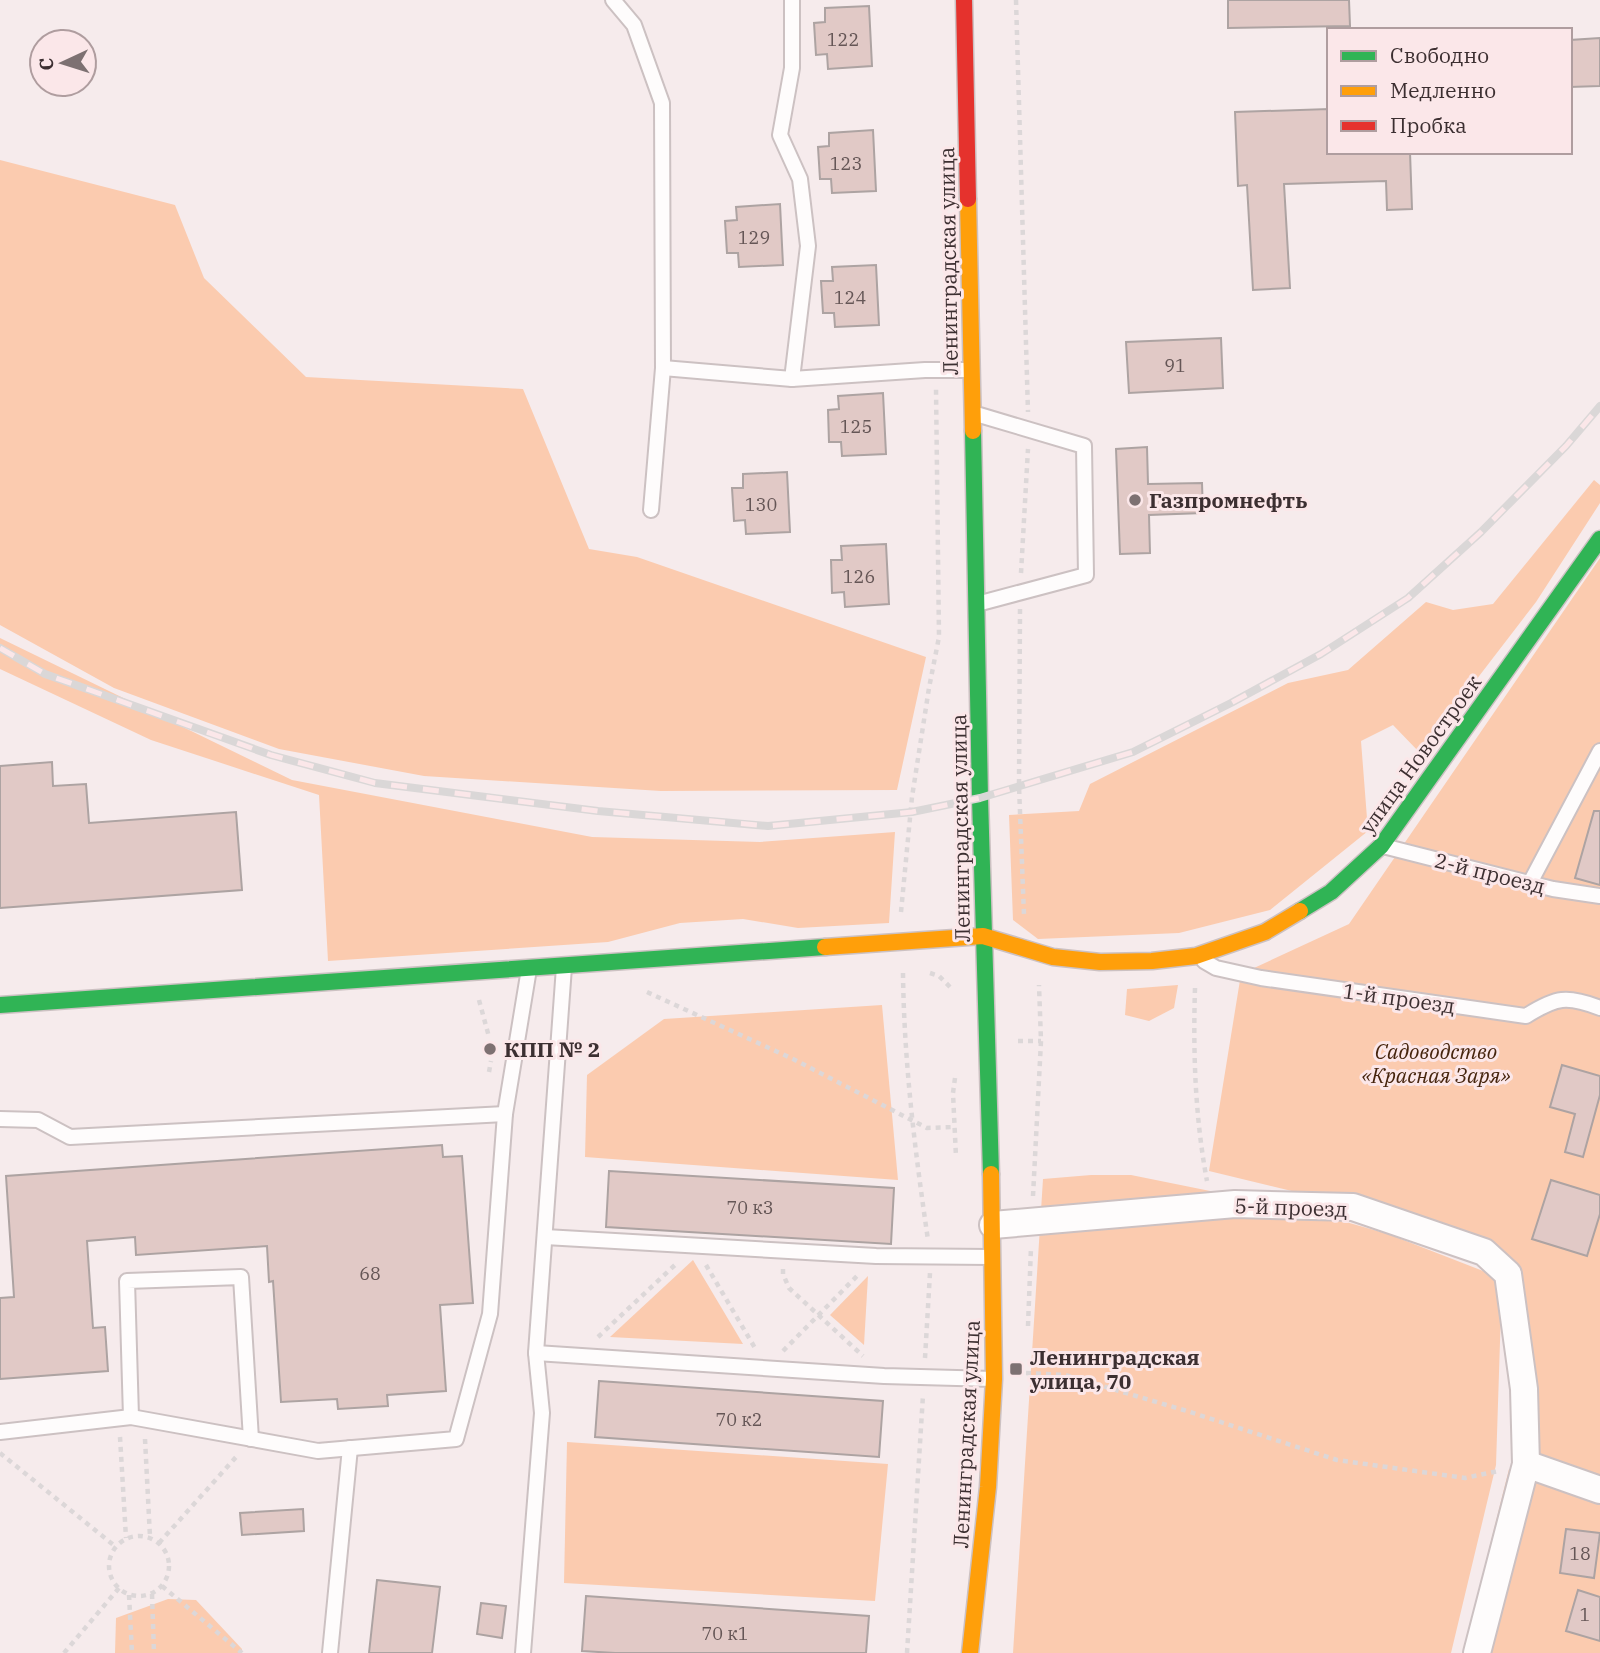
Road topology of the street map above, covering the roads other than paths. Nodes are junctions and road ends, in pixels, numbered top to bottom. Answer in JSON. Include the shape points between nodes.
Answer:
{"nodes":[{"id":1,"x":613,"y":0,"type":"edge"},
{"id":2,"x":792,"y":0,"type":"edge"},
{"id":3,"x":964,"y":0,"type":"edge"},
{"id":4,"x":663,"y":369,"type":"junction"},
{"id":5,"x":972,"y":370,"type":"junction"},
{"id":6,"x":792,"y":379,"type":"junction"},
{"id":7,"x":971,"y":412,"type":"junction"},
{"id":8,"x":651,"y":510,"type":"dead end"},
{"id":9,"x":1599,"y":541,"type":"edge"},
{"id":10,"x":976,"y":605,"type":"junction"},
{"id":11,"x":1600,"y":751,"type":"edge"},
{"id":12,"x":1381,"y":846,"type":"junction"},
{"id":13,"x":1530,"y":883,"type":"junction"},
{"id":14,"x":1600,"y":897,"type":"edge"},
{"id":15,"x":983,"y":936,"type":"junction"},
{"id":16,"x":1196,"y":956,"type":"junction"},
{"id":17,"x":564,"y":965,"type":"junction"},
{"id":18,"x":530,"y":968,"type":"junction"},
{"id":19,"x":0,"y":1004,"type":"edge"},
{"id":20,"x":1600,"y":1008,"type":"edge"},
{"id":21,"x":505,"y":1114,"type":"junction"},
{"id":22,"x":0,"y":1119,"type":"edge"},
{"id":23,"x":993,"y":1225,"type":"junction"},
{"id":24,"x":545,"y":1237,"type":"junction"},
{"id":25,"x":993,"y":1257,"type":"junction"},
{"id":26,"x":536,"y":1353,"type":"junction"},
{"id":27,"x":994,"y":1378,"type":"junction"},
{"id":28,"x":132,"y":1418,"type":"junction"},
{"id":29,"x":0,"y":1432,"type":"edge"},
{"id":30,"x":251,"y":1439,"type":"junction"},
{"id":31,"x":350,"y":1448,"type":"junction"},
{"id":32,"x":1526,"y":1464,"type":"junction"},
{"id":33,"x":1600,"y":1490,"type":"edge"},
{"id":34,"x":330,"y":1653,"type":"edge"},
{"id":35,"x":523,"y":1653,"type":"edge"},
{"id":36,"x":970,"y":1653,"type":"edge"},
{"id":37,"x":1477,"y":1653,"type":"edge"}],
"edges":[{"from":1,"to":4,"type":"lane","via":[[634,25],[662,103]]},
{"from":2,"to":6,"type":"lane","via":[[792,68],[780,135],[800,179],[808,246]]},
{"from":3,"to":5,"type":"street","name":"Ленинградская улица"},
{"from":4,"to":6,"type":"lane"},
{"from":4,"to":8,"type":"lane"},
{"from":5,"to":6,"type":"lane"},
{"from":5,"to":7,"type":"street","name":"Ленинградская улица"},
{"from":7,"to":10,"type":"street","name":"Ленинградская улица"},
{"from":7,"to":10,"type":"lane","via":[[1084,446],[1086,575]]},
{"from":9,"to":12,"type":"street","name":"улица Новостроек"},
{"from":10,"to":15,"type":"street","name":"Ленинградская улица"},
{"from":11,"to":13,"type":"lane"},
{"from":12,"to":13,"type":"lane","name":"2-й проезд"},
{"from":12,"to":16,"type":"street","name":"улица Новостроек","via":[[1331,892],[1265,932]]},
{"from":13,"to":14,"type":"lane","name":"2-й проезд"},
{"from":15,"to":16,"type":"street","name":"улица Новостроек","via":[[1053,957],[1100,962]]},
{"from":15,"to":17,"type":"street"},
{"from":15,"to":23,"type":"street","name":"Ленинградская улица"},
{"from":16,"to":20,"type":"lane","name":"1-й проезд","via":[[1216,968],[1261,978],[1526,1016],[1547,1002],[1576,998]]},
{"from":17,"to":18,"type":"street"},
{"from":17,"to":24,"type":"lane"},
{"from":18,"to":19,"type":"street"},
{"from":18,"to":21,"type":"lane"},
{"from":21,"to":22,"type":"lane","via":[[70,1137],[38,1120]]},
{"from":21,"to":31,"type":"lane","via":[[490,1314],[456,1439]]},
{"from":23,"to":25,"type":"street","name":"Ленинградская улица"},
{"from":23,"to":32,"type":"street","name":"5-й проезд","via":[[1235,1204],[1353,1207],[1484,1252],[1508,1274],[1524,1389]]},
{"from":24,"to":25,"type":"lane","via":[[784,1252]]},
{"from":24,"to":26,"type":"lane"},
{"from":25,"to":27,"type":"street","name":"Ленинградская улица"},
{"from":26,"to":27,"type":"lane","via":[[884,1376]]},
{"from":26,"to":35,"type":"lane","via":[[542,1413]]},
{"from":27,"to":36,"type":"street","name":"Ленинградская улица"},
{"from":28,"to":29,"type":"lane"},
{"from":28,"to":30,"type":"lane"},
{"from":28,"to":30,"type":"lane","via":[[127,1281],[241,1277]]},
{"from":30,"to":31,"type":"lane","via":[[318,1451]]},
{"from":31,"to":34,"type":"lane"},
{"from":32,"to":33,"type":"street"},
{"from":32,"to":37,"type":"street","name":"5-й проезд"}]}
